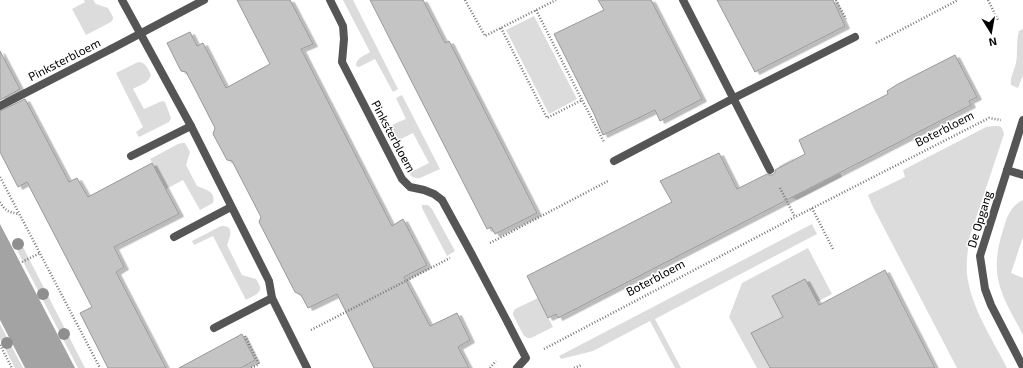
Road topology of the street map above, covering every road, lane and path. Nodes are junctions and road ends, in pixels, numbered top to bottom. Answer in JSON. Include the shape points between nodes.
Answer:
{"nodes":[{"id":1,"x":122,"y":0,"type":"edge"},
{"id":2,"x":204,"y":0,"type":"edge"},
{"id":3,"x":330,"y":0,"type":"edge"},
{"id":4,"x":465,"y":0,"type":"edge"},
{"id":5,"x":556,"y":0,"type":"edge"},
{"id":6,"x":683,"y":0,"type":"edge"},
{"id":7,"x":836,"y":0,"type":"edge"},
{"id":8,"x":958,"y":0,"type":"edge"},
{"id":9,"x":988,"y":0,"type":"edge"},
{"id":10,"x":536,"y":10,"type":"junction"},
{"id":11,"x":998,"y":20,"type":"dead end"},
{"id":12,"x":501,"y":28,"type":"junction"},
{"id":13,"x":140,"y":34,"type":"junction"},
{"id":14,"x":855,"y":37,"type":"junction"},
{"id":15,"x":734,"y":98,"type":"junction"},
{"id":16,"x":582,"y":100,"type":"junction"},
{"id":17,"x":0,"y":106,"type":"edge"},
{"id":18,"x":1022,"y":123,"type":"edge"},
{"id":19,"x":191,"y":126,"type":"junction"},
{"id":20,"x":131,"y":156,"type":"dead end"},
{"id":21,"x":614,"y":161,"type":"junction"},
{"id":22,"x":770,"y":170,"type":"joint"},
{"id":23,"x":1007,"y":170,"type":"junction"},
{"id":24,"x":1023,"y":175,"type":"edge"},
{"id":25,"x":0,"y":177,"type":"edge"},
{"id":26,"x":0,"y":202,"type":"edge"},
{"id":27,"x":231,"y":207,"type":"junction"},
{"id":28,"x":812,"y":208,"type":"junction"},
{"id":29,"x":20,"y":214,"type":"junction"},
{"id":30,"x":795,"y":218,"type":"junction"},
{"id":31,"x":174,"y":237,"type":"dead end"},
{"id":32,"x":833,"y":249,"type":"dead end"},
{"id":33,"x":470,"y":250,"type":"junction"},
{"id":34,"x":40,"y":254,"type":"junction"},
{"id":35,"x":22,"y":262,"type":"dead end"},
{"id":36,"x":272,"y":298,"type":"junction"},
{"id":37,"x":235,"y":316,"type":"junction"},
{"id":38,"x":214,"y":328,"type":"dead end"},
{"id":39,"x":293,"y":340,"type":"junction"},
{"id":40,"x":0,"y":345,"type":"edge"},
{"id":41,"x":526,"y":358,"type":"junction"},
{"id":42,"x":582,"y":365,"type":"dead end"},
{"id":43,"x":1023,"y":367,"type":"edge"},
{"id":44,"x":12,"y":368,"type":"edge"},
{"id":45,"x":100,"y":368,"type":"edge"},
{"id":46,"x":250,"y":368,"type":"edge"},
{"id":47,"x":307,"y":368,"type":"edge"},
{"id":48,"x":517,"y":368,"type":"edge"},
{"id":49,"x":574,"y":368,"type":"edge"}],
"edges":[{"from":1,"to":13,"type":"street"},
{"from":2,"to":13,"type":"street","name":"Pinksterbloem"},
{"from":3,"to":33,"type":"street","name":"Pinksterbloem","via":[[343,26],[342,62],[402,179],[410,187],[434,194],[442,200]]},
{"from":4,"to":12,"type":"path","via":[[485,36]]},
{"from":5,"to":10,"type":"path"},
{"from":6,"to":15,"type":"street"},
{"from":7,"to":14,"type":"path"},
{"from":8,"to":14,"type":"path","via":[[862,50]]},
{"from":9,"to":11,"type":"path"},
{"from":10,"to":12,"type":"path"},
{"from":10,"to":16,"type":"path"},
{"from":12,"to":16,"type":"path","via":[[547,118]]},
{"from":13,"to":17,"type":"street","name":"Pinksterbloem"},
{"from":13,"to":19,"type":"street"},
{"from":14,"to":15,"type":"street"},
{"from":15,"to":21,"type":"street"},
{"from":15,"to":22,"type":"street"},
{"from":16,"to":21,"type":"path"},
{"from":18,"to":23,"type":"street","name":"De Opgang"},
{"from":18,"to":28,"type":"path","name":"Boterbloem","via":[[989,118]]},
{"from":19,"to":20,"type":"street"},
{"from":19,"to":27,"type":"street"},
{"from":21,"to":33,"type":"path","via":[[621,175]]},
{"from":22,"to":30,"type":"path"},
{"from":23,"to":24,"type":"street"},
{"from":23,"to":43,"type":"street","name":"De Opgang","via":[[980,256],[985,289],[991,305]]},
{"from":25,"to":29,"type":"path"},
{"from":26,"to":29,"type":"path","via":[[4,208]]},
{"from":27,"to":31,"type":"street"},
{"from":27,"to":36,"type":"street","via":[[269,281]]},
{"from":28,"to":30,"type":"path","name":"Boterbloem"},
{"from":28,"to":32,"type":"path"},
{"from":29,"to":34,"type":"path"},
{"from":30,"to":41,"type":"path","name":"Boterbloem"},
{"from":33,"to":39,"type":"path"},
{"from":33,"to":41,"type":"street","name":"Pinksterbloem"},
{"from":34,"to":35,"type":"path"},
{"from":34,"to":45,"type":"path"},
{"from":36,"to":37,"type":"street"},
{"from":36,"to":39,"type":"street"},
{"from":37,"to":38,"type":"street"},
{"from":37,"to":46,"type":"path","via":[[259,364]]},
{"from":39,"to":47,"type":"street"},
{"from":40,"to":44,"type":"path"},
{"from":41,"to":48,"type":"street"},
{"from":42,"to":49,"type":"path"}]}
